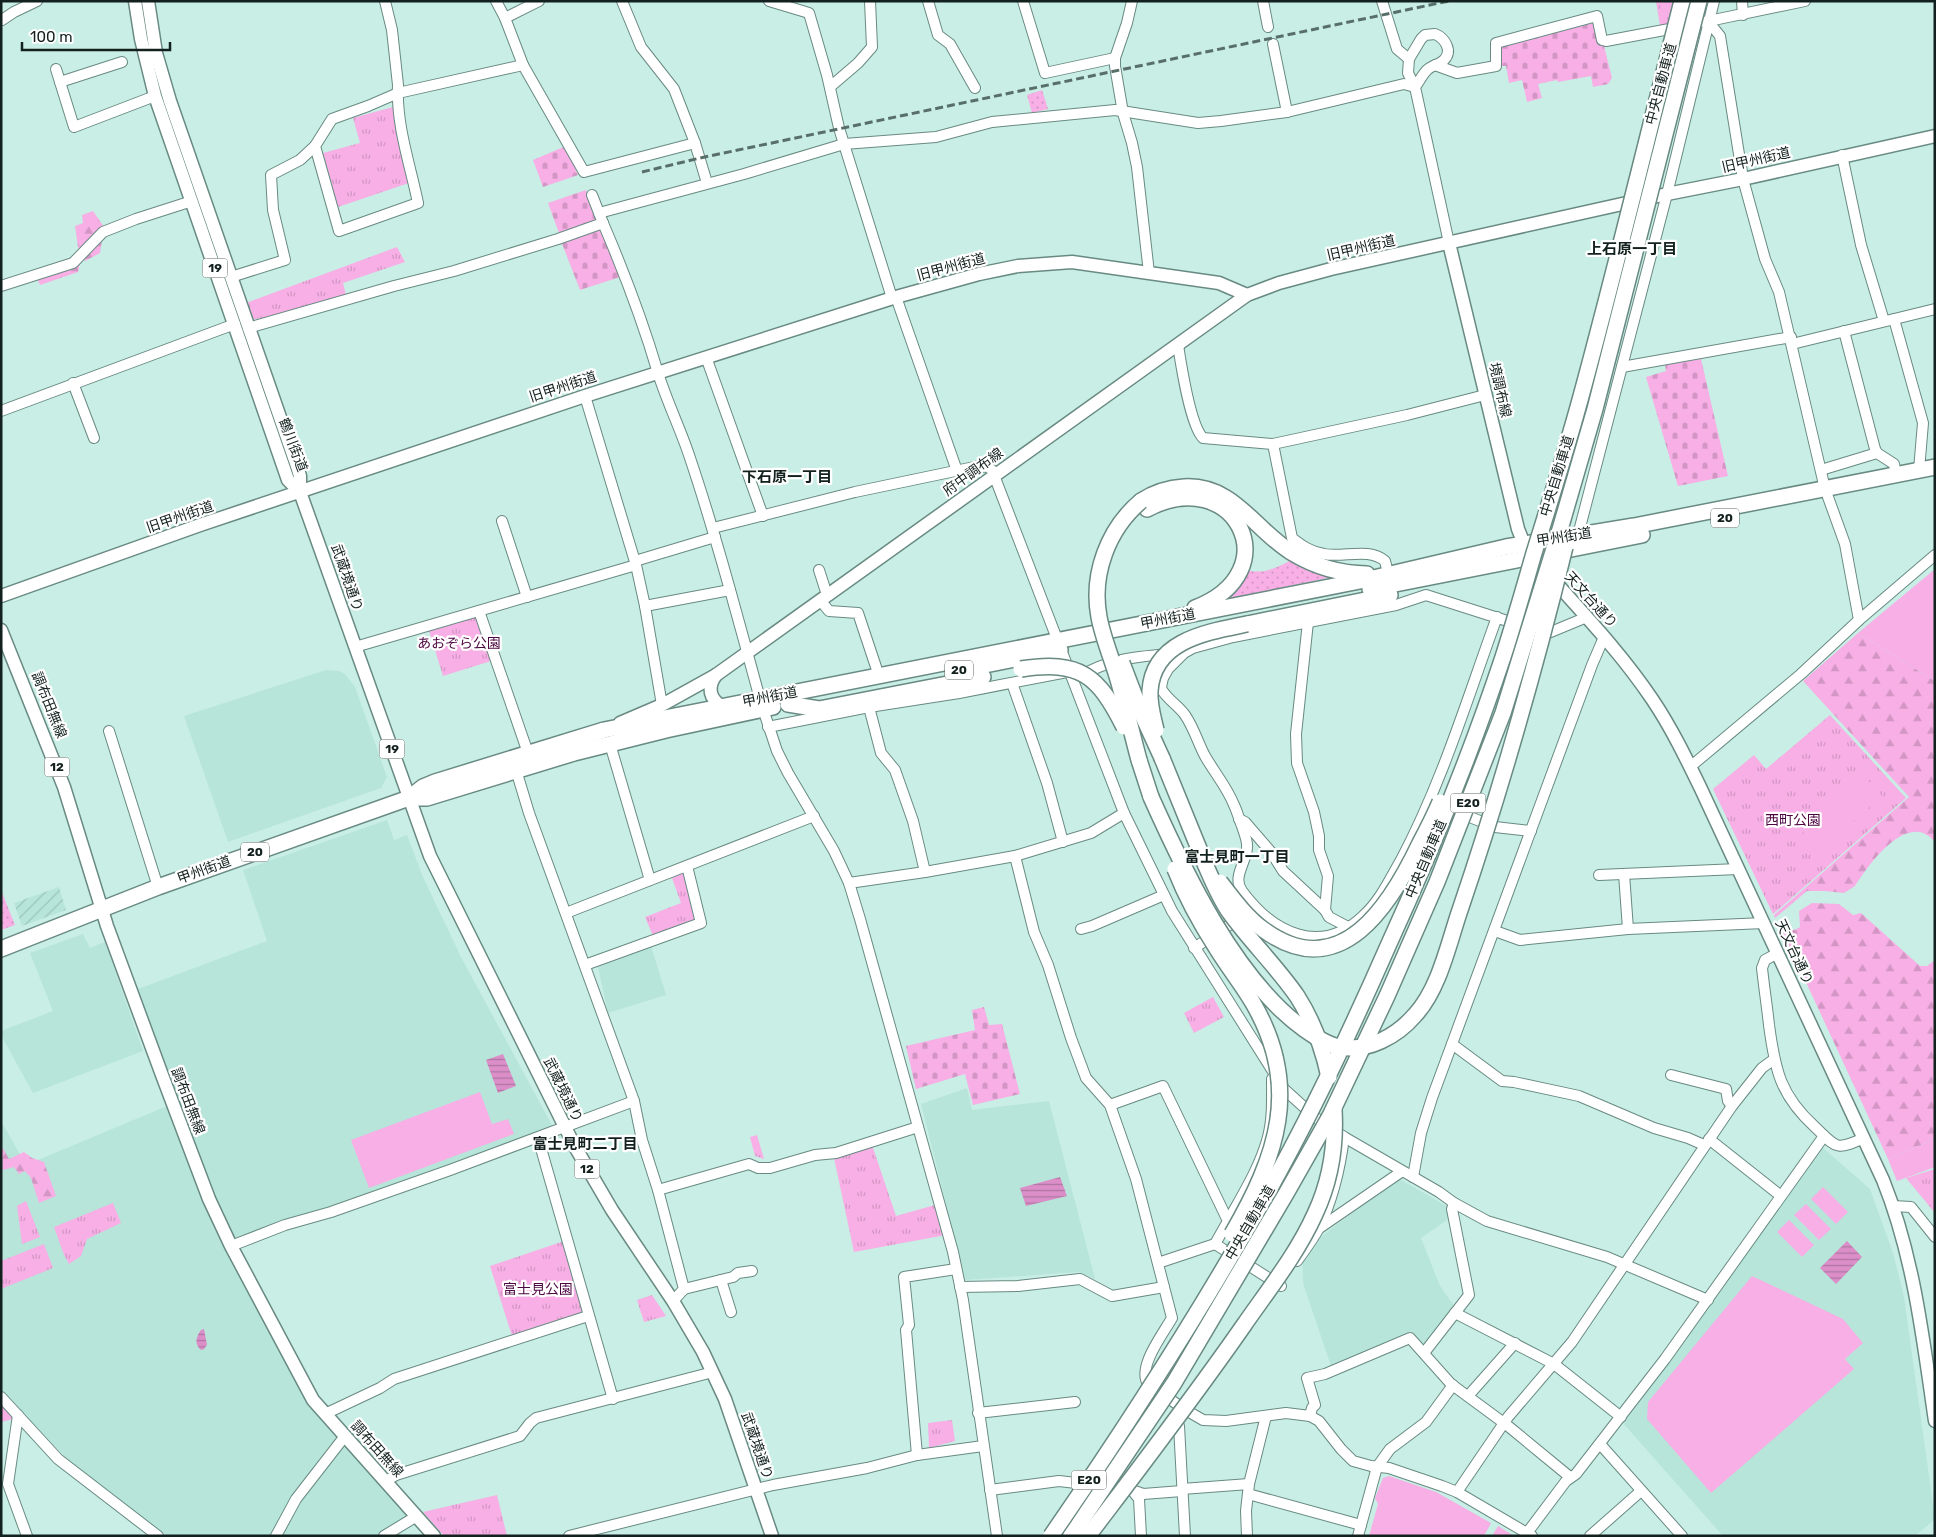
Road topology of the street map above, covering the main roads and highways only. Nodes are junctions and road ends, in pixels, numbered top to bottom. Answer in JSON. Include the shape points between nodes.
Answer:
{"nodes":[{"id":1,"x":135,"y":1,"type":"edge"},
{"id":2,"x":148,"y":1,"type":"edge"},
{"id":3,"x":1682,"y":1,"type":"edge"},
{"id":4,"x":1699,"y":1,"type":"edge"},
{"id":5,"x":1935,"y":136,"type":"edge"},
{"id":6,"x":1449,"y":243,"type":"junction"},
{"id":7,"x":1247,"y":295,"type":"junction"},
{"id":8,"x":1595,"y":409,"type":"junction"},
{"id":9,"x":1935,"y":467,"type":"edge"},
{"id":10,"x":1935,"y":476,"type":"edge"},
{"id":11,"x":1553,"y":490,"type":"junction"},
{"id":12,"x":300,"y":492,"type":"junction"},
{"id":13,"x":1826,"y":493,"type":"junction"},
{"id":14,"x":1144,"y":505,"type":"junction"},
{"id":15,"x":1528,"y":550,"type":"junction"},
{"id":16,"x":1470,"y":569,"type":"junction"},
{"id":17,"x":1390,"y":573,"type":"junction"},
{"id":18,"x":1,"y":596,"type":"edge"},
{"id":19,"x":1131,"y":626,"type":"junction"},
{"id":20,"x":1,"y":630,"type":"edge"},
{"id":21,"x":1059,"y":646,"type":"junction"},
{"id":22,"x":716,"y":675,"type":"junction"},
{"id":23,"x":762,"y":704,"type":"junction"},
{"id":24,"x":788,"y":704,"type":"junction"},
{"id":25,"x":723,"y":707,"type":"junction"},
{"id":26,"x":604,"y":730,"type":"junction"},
{"id":27,"x":1162,"y":758,"type":"junction"},
{"id":28,"x":1139,"y":760,"type":"junction"},
{"id":29,"x":1151,"y":797,"type":"junction"},
{"id":30,"x":409,"y":798,"type":"junction"},
{"id":31,"x":1206,"y":866,"type":"junction"},
{"id":32,"x":102,"y":908,"type":"junction"},
{"id":33,"x":1,"y":949,"type":"edge"},
{"id":34,"x":1931,"y":1365,"type":"edge"},
{"id":35,"x":1935,"y":1421,"type":"edge"},
{"id":36,"x":1127,"y":1424,"type":"junction"},
{"id":37,"x":434,"y":1536,"type":"edge"},
{"id":38,"x":772,"y":1536,"type":"edge"},
{"id":39,"x":1051,"y":1536,"type":"edge"},
{"id":40,"x":1071,"y":1536,"type":"edge"},
{"id":41,"x":1088,"y":1536,"type":"edge"}],
"edges":[{"from":1,"to":12,"type":"main road","name":"鶴川街道","number":"19","via":[[155,96],[288,480]]},
{"from":2,"to":12,"type":"main road","name":"鶴川街道","number":"19","via":[[163,80],[300,476]]},
{"from":3,"to":11,"type":"highway","name":"中央自動車道","number":"E20","bridge":true,"via":[[1604,311]]},
{"from":4,"to":8,"type":"highway","name":"中央自動車道","number":"E20","bridge":true},
{"from":5,"to":6,"type":"main road","name":"旧甲州街道"},
{"from":6,"to":7,"type":"main road","name":"旧甲州街道","via":[[1331,269]]},
{"from":6,"to":15,"type":"main road","name":"境調布線","via":[[1517,523]]},
{"from":7,"to":12,"type":"main road","name":"旧甲州街道","via":[[1219,283],[1072,262],[1018,266],[979,274],[894,297],[585,396]]},
{"from":7,"to":22,"type":"main road","name":"府中調布線"},
{"from":8,"to":29,"type":"highway","bridge":true,"via":[[1578,492],[1520,721],[1440,968],[1426,1000],[1406,1024],[1394,1034],[1366,1046],[1338,1047],[1326,1043],[1285,1014],[1250,973],[1211,915]]},
{"from":8,"to":40,"type":"highway","name":"中央自動車道","number":"E20","bridge":true,"via":[[1503,713],[1437,882],[1383,1004],[1330,1116],[1264,1233],[1174,1383]]},
{"from":9,"to":13,"type":"highway","name":"甲州街道","number":"20"},
{"from":10,"to":13,"type":"highway","name":"甲州街道","number":"20"},
{"from":11,"to":31,"type":"highway","bridge":true,"via":[[1437,808],[1408,868],[1375,918],[1342,942],[1316,948],[1294,945],[1253,920]]},
{"from":11,"to":36,"type":"highway","name":"中央自動車道","number":"E20","bridge":true,"via":[[1503,658],[1421,873],[1370,989],[1272,1184],[1185,1333]]},
{"from":12,"to":18,"type":"main road","name":"旧甲州街道"},
{"from":12,"to":30,"type":"main road","name":"武蔵境通り","number":"19"},
{"from":13,"to":15,"type":"highway","name":"甲州街道","number":"20"},
{"from":13,"to":15,"type":"highway","name":"甲州街道","number":"20","via":[[1578,535]]},
{"from":14,"to":17,"type":"highway","via":[[1155,492],[1176,487],[1214,491],[1236,504],[1278,542],[1305,560],[1340,572]]},
{"from":14,"to":19,"type":"highway","via":[[1181,496],[1215,503],[1238,524],[1246,549],[1244,561],[1231,585],[1208,603]]},
{"from":14,"to":27,"type":"highway","bridge":true,"via":[[1117,546],[1107,580],[1107,603],[1118,650]]},
{"from":14,"to":28,"type":"highway","bridge":true,"via":[[1122,520],[1109,541],[1100,567],[1097,593],[1099,617]]},
{"from":15,"to":16,"type":"highway","name":"甲州街道","number":"20"},
{"from":15,"to":17,"type":"highway","name":"甲州街道","number":"20"},
{"from":15,"to":34,"type":"main road","name":"天文台通り","via":[[1651,697],[1690,767],[1893,1206],[1911,1267]]},
{"from":16,"to":21,"type":"highway","name":"甲州街道","number":"20"},
{"from":16,"to":27,"type":"highway","bridge":true,"via":[[1380,597],[1190,638],[1174,648],[1151,680],[1150,703]]},
{"from":17,"to":19,"type":"highway","name":"甲州街道","number":"20"},
{"from":19,"to":21,"type":"highway","name":"甲州街道","number":"20"},
{"from":20,"to":32,"type":"main road","name":"調布田無線","number":"12","via":[[64,787]]},
{"from":21,"to":23,"type":"highway","name":"甲州街道","number":"20","via":[[878,676]]},
{"from":21,"to":24,"type":"highway","name":"甲州街道","number":"20"},
{"from":22,"to":25,"type":"main road","via":[[710,682],[710,690],[715,701]]},
{"from":22,"to":26,"type":"main road","name":"府中調布線","via":[[662,705]]},
{"from":23,"to":24,"type":"highway","name":"甲州街道","number":"20"},
{"from":23,"to":25,"type":"highway","name":"甲州街道","number":"20"},
{"from":23,"to":30,"type":"highway","name":"甲州街道","number":"20","via":[[516,770],[427,798]]},
{"from":24,"to":28,"type":"highway","bridge":true,"via":[[819,709],[1021,669],[1040,666],[1066,668],[1087,676],[1103,690]]},
{"from":25,"to":26,"type":"highway","name":"甲州街道","number":"20"},
{"from":26,"to":30,"type":"highway","name":"甲州街道","number":"20","via":[[435,782]]},
{"from":27,"to":31,"type":"highway"},
{"from":28,"to":29,"type":"highway"},
{"from":29,"to":36,"type":"highway","bridge":true,"via":[[1186,894],[1263,1021],[1278,1068],[1279,1114],[1270,1157],[1249,1202]]},
{"from":30,"to":32,"type":"highway","name":"甲州街道","number":"20"},
{"from":30,"to":38,"type":"main road","name":"武蔵境通り","number":"12","via":[[430,856],[565,1128],[588,1171],[690,1327],[713,1372]]},
{"from":31,"to":41,"type":"highway","bridge":true,"via":[[1229,912],[1288,984],[1317,1034],[1334,1102],[1330,1166],[1315,1213],[1284,1267]]},
{"from":32,"to":33,"type":"highway","name":"甲州街道","number":"20"},
{"from":32,"to":37,"type":"main road","name":"調布田無線","number":"12","via":[[162,1075],[230,1246],[313,1400]]},
{"from":34,"to":35,"type":"main road","name":"天文台通り"},
{"from":36,"to":39,"type":"highway","name":"中央自動車道","number":"E20","bridge":true}]}
